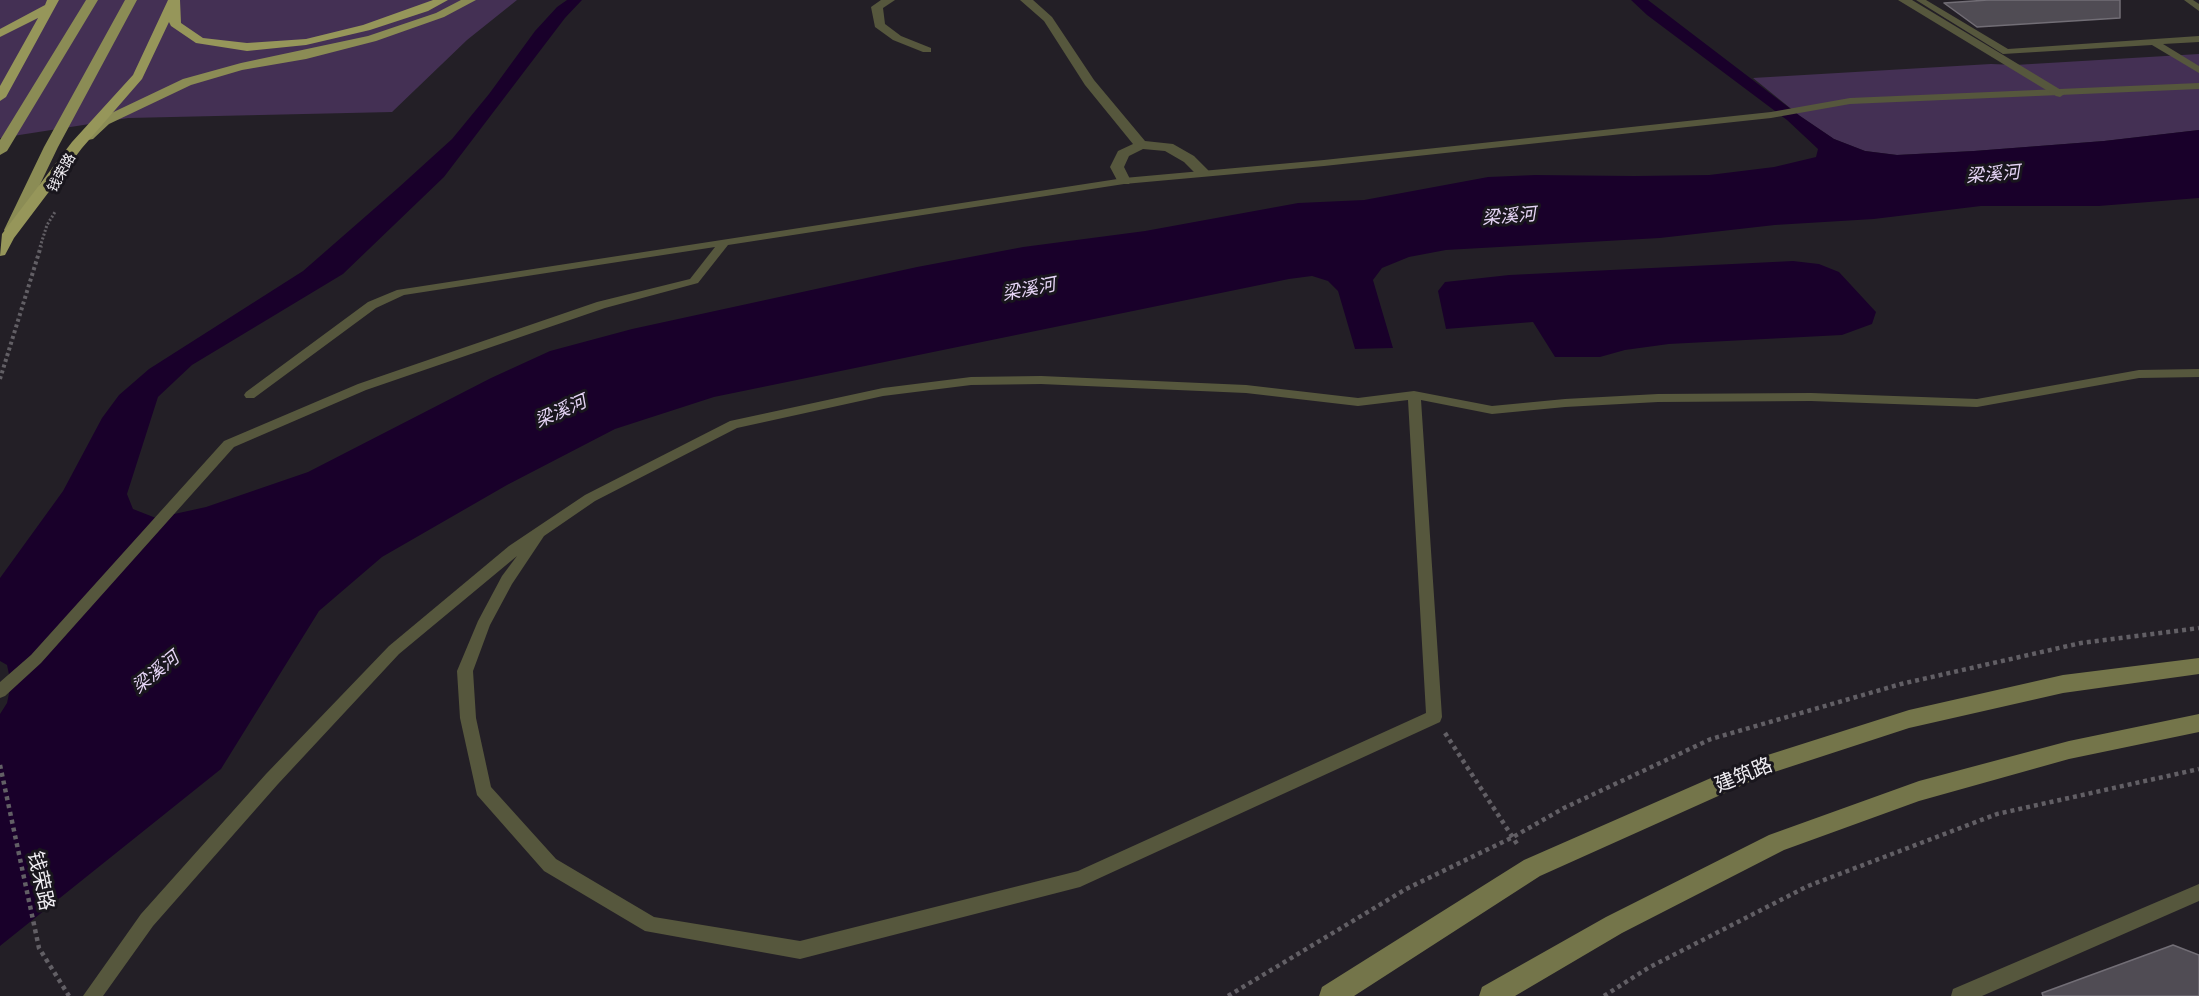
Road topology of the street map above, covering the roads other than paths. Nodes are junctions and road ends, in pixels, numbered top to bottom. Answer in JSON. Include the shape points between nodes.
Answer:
{"nodes":[{"id":1,"x":92,"y":0,"type":"edge"},
{"id":2,"x":131,"y":0,"type":"edge"},
{"id":3,"x":175,"y":0,"type":"edge"},
{"id":4,"x":442,"y":0,"type":"edge"},
{"id":5,"x":470,"y":0,"type":"edge"},
{"id":6,"x":889,"y":0,"type":"edge"},
{"id":7,"x":1026,"y":0,"type":"edge"},
{"id":8,"x":1904,"y":0,"type":"edge"},
{"id":9,"x":1920,"y":0,"type":"edge"},
{"id":10,"x":2188,"y":0,"type":"edge"},
{"id":11,"x":51,"y":3,"type":"edge"},
{"id":12,"x":2199,"y":8,"type":"edge"},
{"id":13,"x":0,"y":34,"type":"edge"},
{"id":14,"x":2199,"y":39,"type":"edge"},
{"id":15,"x":2154,"y":42,"type":"junction"},
{"id":16,"x":927,"y":50,"type":"dead end"},
{"id":17,"x":2199,"y":70,"type":"edge"},
{"id":18,"x":2199,"y":86,"type":"edge"},
{"id":19,"x":2060,"y":93,"type":"junction"},
{"id":20,"x":0,"y":97,"type":"edge"},
{"id":21,"x":77,"y":145,"type":"junction"},
{"id":22,"x":1141,"y":145,"type":"junction"},
{"id":23,"x":0,"y":151,"type":"edge"},
{"id":24,"x":1203,"y":173,"type":"junction"},
{"id":25,"x":1124,"y":181,"type":"junction"},
{"id":26,"x":7,"y":237,"type":"junction"},
{"id":27,"x":725,"y":242,"type":"junction"},
{"id":28,"x":0,"y":252,"type":"edge"},
{"id":29,"x":2199,"y":373,"type":"edge"},
{"id":30,"x":250,"y":395,"type":"dead end"},
{"id":31,"x":1414,"y":395,"type":"junction"},
{"id":32,"x":543,"y":530,"type":"junction"},
{"id":33,"x":2199,"y":666,"type":"edge"},
{"id":34,"x":0,"y":691,"type":"edge"},
{"id":35,"x":2198,"y":725,"type":"edge"},
{"id":36,"x":2199,"y":892,"type":"edge"},
{"id":37,"x":92,"y":996,"type":"edge"},
{"id":38,"x":1331,"y":996,"type":"edge"},
{"id":39,"x":1491,"y":996,"type":"edge"},
{"id":40,"x":1960,"y":996,"type":"edge"}],
"edges":[{"from":1,"to":23,"type":"main road"},
{"from":2,"to":26,"type":"main road"},
{"from":3,"to":4,"type":"highway","via":[[175,24],[200,41],[247,47],[306,42],[366,28]]},
{"from":3,"to":21,"type":"highway","via":[[138,75]]},
{"from":5,"to":21,"type":"main road","via":[[372,39],[187,82],[105,121]]},
{"from":6,"to":16,"type":"street","via":[[877,7],[879,25],[897,38]]},
{"from":7,"to":22,"type":"street","via":[[1048,19],[1089,82]]},
{"from":8,"to":19,"type":"street"},
{"from":9,"to":15,"type":"lane","via":[[2006,52]]},
{"from":10,"to":12,"type":"lane"},
{"from":11,"to":13,"type":"highway"},
{"from":11,"to":20,"type":"highway"},
{"from":14,"to":15,"type":"lane"},
{"from":15,"to":17,"type":"lane"},
{"from":18,"to":19,"type":"lane"},
{"from":19,"to":24,"type":"lane","via":[[1850,101],[1771,115]]},
{"from":21,"to":26,"type":"highway"},
{"from":22,"to":24,"type":"street","via":[[1168,147]]},
{"from":22,"to":25,"type":"street","via":[[1123,154],[1117,167]]},
{"from":24,"to":25,"type":"lane"},
{"from":25,"to":27,"type":"lane"},
{"from":26,"to":28,"type":"highway"},
{"from":27,"to":30,"type":"lane","via":[[401,292],[372,305]]},
{"from":27,"to":34,"type":"lane","via":[[694,281],[602,305],[362,387],[230,444],[36,659]]},
{"from":29,"to":31,"type":"lane","via":[[2139,374],[1977,403],[1811,397],[1658,398],[1492,410]]},
{"from":31,"to":32,"type":"lane","via":[[1358,402],[1246,389],[1041,380],[971,381],[884,392],[734,424],[590,498]]},
{"from":31,"to":32,"type":"lane","via":[[1434,717],[1080,879],[800,950],[651,925],[550,865],[483,790],[468,718],[465,672],[483,625],[507,580]]},
{"from":32,"to":37,"type":"lane","via":[[394,650],[147,920]]},
{"from":33,"to":38,"type":"main road","name":"建筑路","via":[[2063,684],[1909,719],[1760,767],[1533,868]]},
{"from":35,"to":39,"type":"main road","via":[[2069,750],[1919,791],[1777,842],[1614,925]]},
{"from":36,"to":40,"type":"lane"}]}
